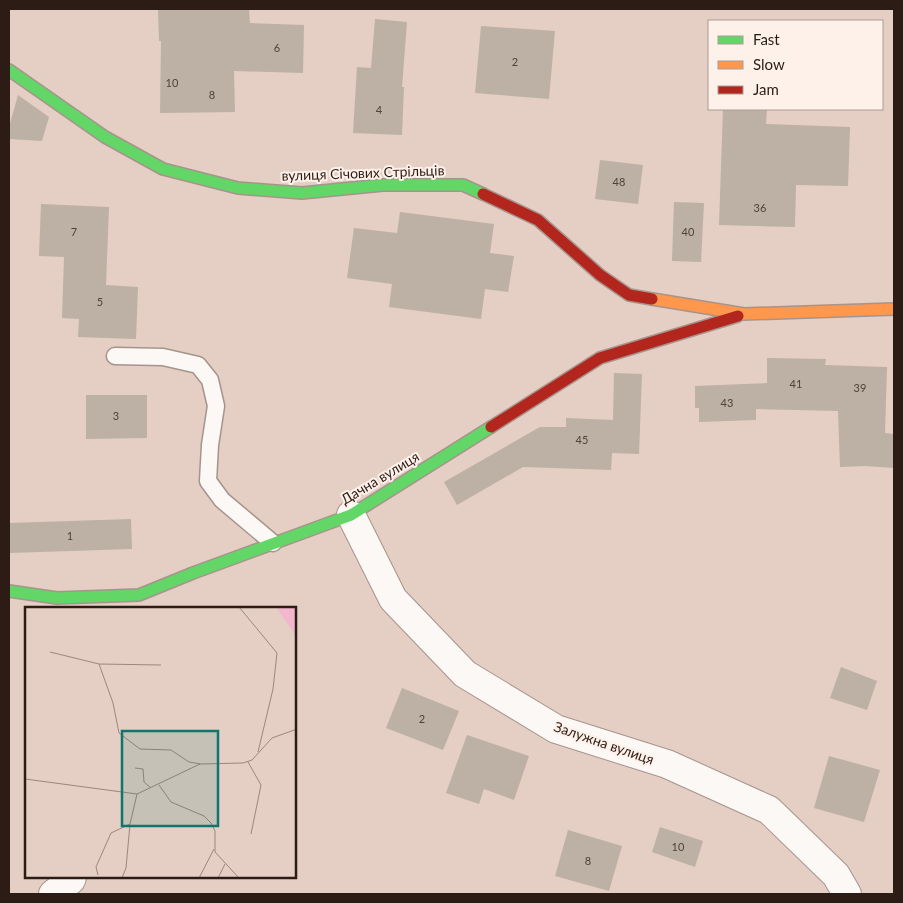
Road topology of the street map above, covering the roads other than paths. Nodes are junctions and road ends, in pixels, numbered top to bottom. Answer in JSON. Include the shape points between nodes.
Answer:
{"nodes":[{"id":1,"x":9,"y":70,"type":"edge"},
{"id":2,"x":894,"y":309,"type":"edge"},
{"id":3,"x":744,"y":314,"type":"junction"},
{"id":4,"x":115,"y":356,"type":"dead end"},
{"id":5,"x":351,"y":515,"type":"junction"},
{"id":6,"x":273,"y":543,"type":"junction"},
{"id":7,"x":9,"y":590,"type":"edge"},
{"id":8,"x":140,"y":601,"type":"edge"},
{"id":9,"x":847,"y":894,"type":"edge"}],
"edges":[{"from":1,"to":3,"type":"street","name":"вулиця Січових Стрільців","via":[[105,137],[163,169],[238,188],[302,193],[383,185],[463,185],[538,220],[600,274],[630,295]]},
{"from":2,"to":3,"type":"street"},
{"from":3,"to":5,"type":"street","name":"Дачна вулиця","via":[[600,358]]},
{"from":4,"to":6,"type":"lane","via":[[163,357],[198,366],[210,380],[216,406],[208,481],[222,500]]},
{"from":5,"to":6,"type":"street","name":"Дачна вулиця"},
{"from":5,"to":9,"type":"street","name":"Залужна вулиця","via":[[393,599],[465,674],[556,729],[667,764],[770,810],[836,875]]},
{"from":6,"to":8,"type":"street","name":"Дачна вулиця"},
{"from":7,"to":8,"type":"street","name":"Дачна вулиця","via":[[57,598]]}]}
